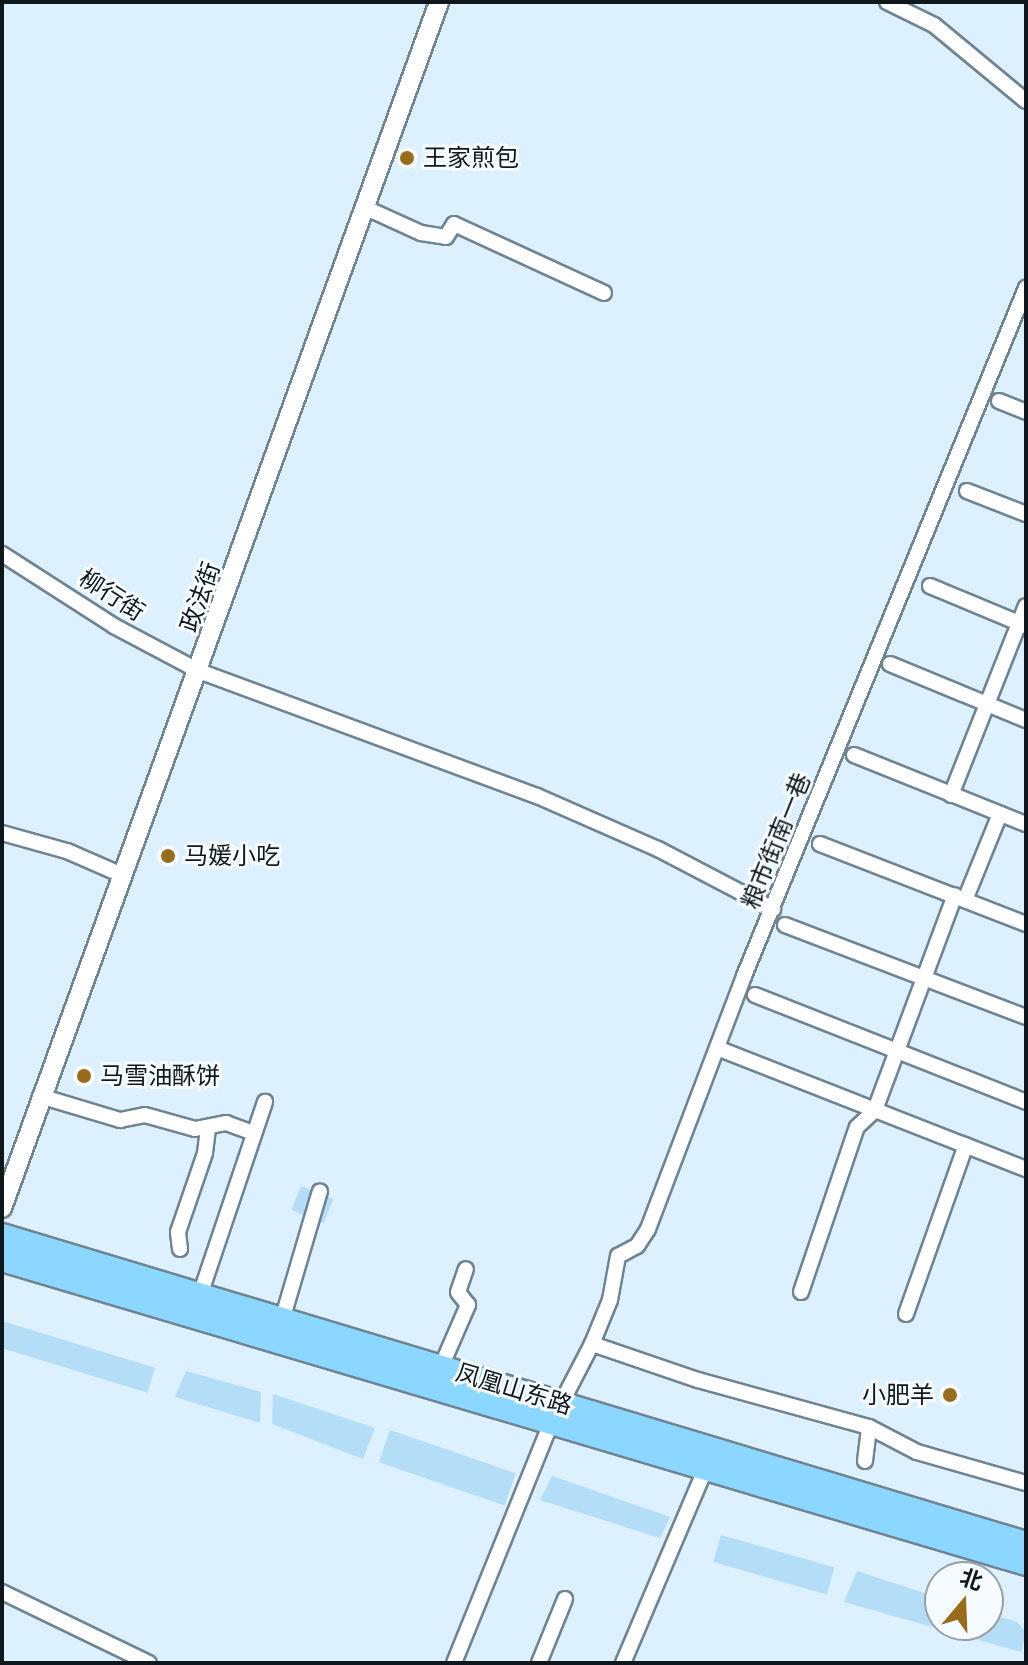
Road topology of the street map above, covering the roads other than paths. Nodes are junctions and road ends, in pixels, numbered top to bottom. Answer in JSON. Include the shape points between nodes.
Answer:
{"nodes":[{"id":1,"x":439,"y":2,"type":"edge"},
{"id":2,"x":887,"y":2,"type":"edge"},
{"id":3,"x":1026,"y":101,"type":"edge"},
{"id":4,"x":366,"y":208,"type":"junction"},
{"id":5,"x":1026,"y":288,"type":"edge"},
{"id":6,"x":604,"y":293,"type":"dead end"},
{"id":7,"x":999,"y":401,"type":"dead end"},
{"id":8,"x":1026,"y":412,"type":"edge"},
{"id":9,"x":967,"y":491,"type":"dead end"},
{"id":10,"x":1026,"y":514,"type":"edge"},
{"id":11,"x":2,"y":554,"type":"edge"},
{"id":12,"x":930,"y":586,"type":"dead end"},
{"id":13,"x":1026,"y":606,"type":"edge"},
{"id":14,"x":1023,"y":624,"type":"edge"},
{"id":15,"x":890,"y":664,"type":"dead end"},
{"id":16,"x":199,"y":671,"type":"junction"},
{"id":17,"x":988,"y":705,"type":"junction"},
{"id":18,"x":1026,"y":720,"type":"edge"},
{"id":19,"x":854,"y":755,"type":"dead end"},
{"id":20,"x":951,"y":795,"type":"junction"},
{"id":21,"x":1000,"y":814,"type":"junction"},
{"id":22,"x":1026,"y":824,"type":"edge"},
{"id":23,"x":2,"y":833,"type":"edge"},
{"id":24,"x":820,"y":844,"type":"dead end"},
{"id":25,"x":122,"y":875,"type":"junction"},
{"id":26,"x":960,"y":898,"type":"junction"},
{"id":27,"x":773,"y":909,"type":"junction"},
{"id":28,"x":1026,"y":924,"type":"edge"},
{"id":29,"x":785,"y":925,"type":"dead end"},
{"id":30,"x":924,"y":977,"type":"junction"},
{"id":31,"x":755,"y":995,"type":"dead end"},
{"id":32,"x":1026,"y":1017,"type":"edge"},
{"id":33,"x":717,"y":1048,"type":"junction"},
{"id":34,"x":897,"y":1050,"type":"junction"},
{"id":35,"x":40,"y":1096,"type":"junction"},
{"id":36,"x":265,"y":1102,"type":"dead end"},
{"id":37,"x":1026,"y":1102,"type":"edge"},
{"id":38,"x":875,"y":1110,"type":"junction"},
{"id":39,"x":208,"y":1127,"type":"junction"},
{"id":40,"x":254,"y":1133,"type":"junction"},
{"id":41,"x":966,"y":1145,"type":"junction"},
{"id":42,"x":1026,"y":1169,"type":"edge"},
{"id":43,"x":320,"y":1191,"type":"dead end"},
{"id":44,"x":2,"y":1208,"type":"edge"},
{"id":45,"x":2,"y":1236,"type":"edge"},
{"id":46,"x":180,"y":1249,"type":"dead end"},
{"id":47,"x":2,"y":1259,"type":"edge"},
{"id":48,"x":466,"y":1269,"type":"dead end"},
{"id":49,"x":801,"y":1292,"type":"dead end"},
{"id":50,"x":200,"y":1295,"type":"junction"},
{"id":51,"x":906,"y":1314,"type":"dead end"},
{"id":52,"x":282,"y":1320,"type":"junction"},
{"id":53,"x":592,"y":1344,"type":"junction"},
{"id":54,"x":441,"y":1367,"type":"junction"},
{"id":55,"x":556,"y":1413,"type":"junction"},
{"id":56,"x":869,"y":1427,"type":"junction"},
{"id":57,"x":865,"y":1461,"type":"dead end"},
{"id":58,"x":705,"y":1470,"type":"junction"},
{"id":59,"x":1026,"y":1483,"type":"edge"},
{"id":60,"x":1023,"y":1554,"type":"edge"},
{"id":61,"x":2,"y":1592,"type":"edge"},
{"id":62,"x":565,"y":1599,"type":"dead end"},
{"id":63,"x":149,"y":1663,"type":"edge"},
{"id":64,"x":454,"y":1663,"type":"edge"},
{"id":65,"x":539,"y":1663,"type":"edge"},
{"id":66,"x":623,"y":1663,"type":"edge"}],
"edges":[{"from":1,"to":4,"type":"street","name":"政法街"},
{"from":2,"to":3,"type":"street","via":[[934,25]]},
{"from":4,"to":6,"type":"street","via":[[421,233],[446,237],[454,224]]},
{"from":4,"to":16,"type":"street","name":"政法街"},
{"from":5,"to":27,"type":"street","name":"粮市街南一巷"},
{"from":7,"to":8,"type":"street"},
{"from":9,"to":10,"type":"street"},
{"from":11,"to":16,"type":"street","name":"柳行街","via":[[114,626]]},
{"from":12,"to":14,"type":"street"},
{"from":13,"to":14,"type":"street"},
{"from":14,"to":17,"type":"street"},
{"from":15,"to":17,"type":"street"},
{"from":16,"to":25,"type":"street","name":"政法街"},
{"from":16,"to":27,"type":"street","name":"柳行街","via":[[537,796],[658,849]]},
{"from":17,"to":18,"type":"street"},
{"from":17,"to":20,"type":"street"},
{"from":19,"to":20,"type":"street"},
{"from":20,"to":21,"type":"street"},
{"from":21,"to":22,"type":"street"},
{"from":21,"to":26,"type":"street"},
{"from":23,"to":25,"type":"street","via":[[67,851]]},
{"from":24,"to":26,"type":"street"},
{"from":25,"to":35,"type":"street","name":"政法街"},
{"from":26,"to":28,"type":"street"},
{"from":26,"to":30,"type":"street"},
{"from":27,"to":33,"type":"street","name":"粮市街南一巷"},
{"from":29,"to":30,"type":"street"},
{"from":30,"to":32,"type":"street"},
{"from":30,"to":34,"type":"street"},
{"from":31,"to":34,"type":"street"},
{"from":33,"to":38,"type":"street"},
{"from":33,"to":53,"type":"street","name":"粮市街南一巷","via":[[648,1229],[637,1246],[618,1256],[610,1300]]},
{"from":34,"to":37,"type":"street"},
{"from":34,"to":38,"type":"street"},
{"from":35,"to":39,"type":"street","via":[[120,1120],[145,1115],[195,1129]]},
{"from":35,"to":44,"type":"street","name":"政法街"},
{"from":36,"to":40,"type":"street"},
{"from":38,"to":41,"type":"street"},
{"from":38,"to":49,"type":"street","via":[[857,1127]]},
{"from":39,"to":40,"type":"street","via":[[226,1123]]},
{"from":39,"to":46,"type":"street","via":[[205,1153],[178,1232]]},
{"from":40,"to":50,"type":"street"},
{"from":41,"to":42,"type":"street"},
{"from":41,"to":51,"type":"street"},
{"from":43,"to":52,"type":"street"},
{"from":45,"to":50,"type":"main road","name":"凤凰山东路"},
{"from":47,"to":55,"type":"main road","name":"凤凰山东路"},
{"from":48,"to":54,"type":"street","via":[[458,1292],[468,1305]]},
{"from":50,"to":52,"type":"main road","name":"凤凰山东路"},
{"from":52,"to":54,"type":"main road","name":"凤凰山东路"},
{"from":53,"to":55,"type":"street","name":"粮市街南一巷"},
{"from":53,"to":56,"type":"street","via":[[698,1380]]},
{"from":54,"to":55,"type":"main road","name":"凤凰山东路"},
{"from":55,"to":58,"type":"main road","name":"凤凰山东路"},
{"from":55,"to":60,"type":"main road","name":"凤凰山东路"},
{"from":55,"to":64,"type":"street","name":"粮市街南一巷"},
{"from":56,"to":57,"type":"street"},
{"from":56,"to":59,"type":"street","via":[[917,1452]]},
{"from":58,"to":60,"type":"main road","name":"凤凰山东路"},
{"from":58,"to":66,"type":"street"},
{"from":61,"to":63,"type":"street"},
{"from":62,"to":65,"type":"street"}]}
